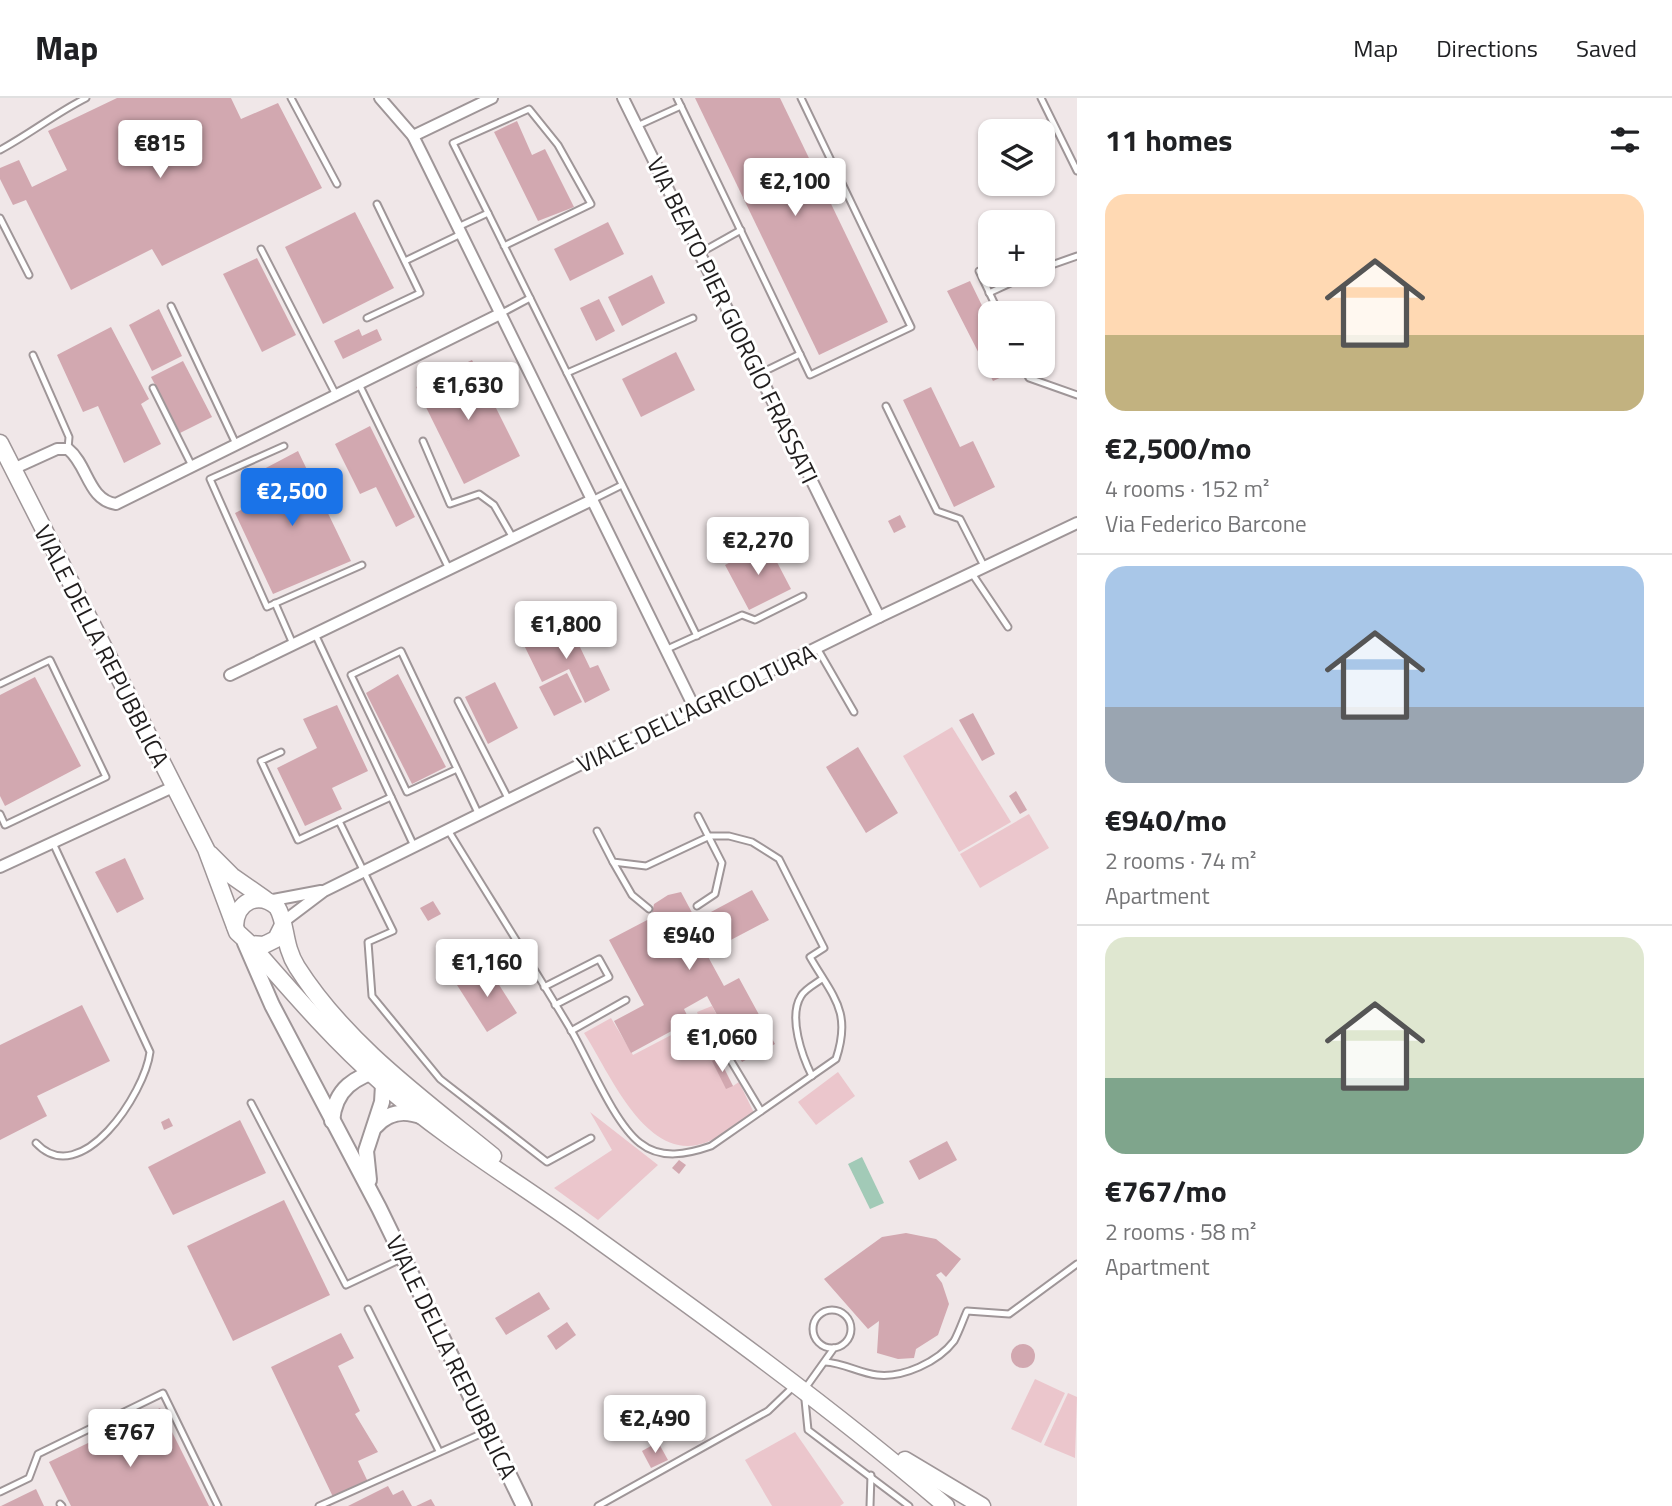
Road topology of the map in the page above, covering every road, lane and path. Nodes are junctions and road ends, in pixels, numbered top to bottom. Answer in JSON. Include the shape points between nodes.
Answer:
{"nodes":[{"id":1,"x":86,"y":98,"type":"edge"},
{"id":2,"x":291,"y":98,"type":"edge"},
{"id":3,"x":380,"y":98,"type":"edge"},
{"id":4,"x":492,"y":98,"type":"edge"},
{"id":5,"x":623,"y":98,"type":"edge"},
{"id":6,"x":677,"y":98,"type":"edge"},
{"id":7,"x":801,"y":98,"type":"edge"},
{"id":8,"x":1041,"y":98,"type":"edge"},
{"id":9,"x":681,"y":106,"type":"junction"},
{"id":10,"x":637,"y":126,"type":"junction"},
{"id":11,"x":413,"y":136,"type":"junction"},
{"id":12,"x":0,"y":150,"type":"edge"},
{"id":13,"x":1077,"y":171,"type":"edge"},
{"id":14,"x":337,"y":184,"type":"dead end"},
{"id":15,"x":377,"y":204,"type":"dead end"},
{"id":16,"x":488,"y":213,"type":"junction"},
{"id":17,"x":0,"y":218,"type":"edge"},
{"id":18,"x":459,"y":230,"type":"junction"},
{"id":19,"x":741,"y":230,"type":"junction"},
{"id":20,"x":504,"y":246,"type":"junction"},
{"id":21,"x":261,"y":249,"type":"dead end"},
{"id":22,"x":699,"y":253,"type":"junction"},
{"id":23,"x":1077,"y":256,"type":"edge"},
{"id":24,"x":405,"y":261,"type":"junction"},
{"id":25,"x":1055,"y":264,"type":"edge"},
{"id":26,"x":29,"y":275,"type":"dead end"},
{"id":27,"x":986,"y":287,"type":"edge"},
{"id":28,"x":1002,"y":287,"type":"edge"},
{"id":29,"x":989,"y":293,"type":"junction"},
{"id":30,"x":530,"y":299,"type":"junction"},
{"id":31,"x":993,"y":301,"type":"edge"},
{"id":32,"x":171,"y":306,"type":"dead end"},
{"id":33,"x":500,"y":314,"type":"junction"},
{"id":34,"x":367,"y":318,"type":"dead end"},
{"id":35,"x":693,"y":318,"type":"dead end"},
{"id":36,"x":800,"y":354,"type":"junction"},
{"id":37,"x":33,"y":355,"type":"dead end"},
{"id":38,"x":567,"y":373,"type":"junction"},
{"id":39,"x":760,"y":374,"type":"junction"},
{"id":40,"x":1029,"y":378,"type":"edge"},
{"id":41,"x":359,"y":384,"type":"junction"},
{"id":42,"x":153,"y":388,"type":"dead end"},
{"id":43,"x":336,"y":395,"type":"junction"},
{"id":44,"x":1077,"y":395,"type":"edge"},
{"id":45,"x":886,"y":406,"type":"dead end"},
{"id":46,"x":423,"y":442,"type":"dead end"},
{"id":47,"x":0,"y":443,"type":"edge"},
{"id":48,"x":236,"y":444,"type":"junction"},
{"id":49,"x":284,"y":446,"type":"dead end"},
{"id":50,"x":68,"y":449,"type":"junction"},
{"id":51,"x":192,"y":466,"type":"junction"},
{"id":52,"x":13,"y":469,"type":"junction"},
{"id":53,"x":622,"y":485,"type":"junction"},
{"id":54,"x":592,"y":500,"type":"junction"},
{"id":55,"x":1074,"y":523,"type":"edge"},
{"id":56,"x":513,"y":538,"type":"junction"},
{"id":57,"x":362,"y":565,"type":"dead end"},
{"id":58,"x":984,"y":566,"type":"junction"},
{"id":59,"x":449,"y":569,"type":"junction"},
{"id":60,"x":971,"y":572,"type":"junction"},
{"id":61,"x":803,"y":596,"type":"dead end"},
{"id":62,"x":275,"y":603,"type":"junction"},
{"id":63,"x":879,"y":617,"type":"junction"},
{"id":64,"x":1009,"y":628,"type":"dead end"},
{"id":65,"x":315,"y":634,"type":"junction"},
{"id":66,"x":697,"y":636,"type":"junction"},
{"id":67,"x":293,"y":644,"type":"junction"},
{"id":68,"x":817,"y":648,"type":"junction"},
{"id":69,"x":666,"y":650,"type":"junction"},
{"id":70,"x":230,"y":675,"type":"dead end"},
{"id":71,"x":0,"y":684,"type":"edge"},
{"id":72,"x":458,"y":701,"type":"dead end"},
{"id":73,"x":695,"y":709,"type":"junction"},
{"id":74,"x":854,"y":712,"type":"dead end"},
{"id":75,"x":281,"y":752,"type":"dead end"},
{"id":76,"x":457,"y":769,"type":"junction"},
{"id":77,"x":173,"y":787,"type":"junction"},
{"id":78,"x":391,"y":797,"type":"junction"},
{"id":79,"x":509,"y":800,"type":"junction"},
{"id":80,"x":0,"y":814,"type":"edge"},
{"id":81,"x":479,"y":815,"type":"junction"},
{"id":82,"x":698,"y":816,"type":"dead end"},
{"id":83,"x":340,"y":821,"type":"junction"},
{"id":84,"x":448,"y":830,"type":"junction"},
{"id":85,"x":597,"y":831,"type":"dead end"},
{"id":86,"x":710,"y":836,"type":"junction"},
{"id":87,"x":53,"y":843,"type":"junction"},
{"id":88,"x":414,"y":846,"type":"junction"},
{"id":89,"x":205,"y":849,"type":"junction"},
{"id":90,"x":613,"y":862,"type":"junction"},
{"id":91,"x":0,"y":867,"type":"edge"},
{"id":92,"x":363,"y":872,"type":"junction"},
{"id":93,"x":324,"y":891,"type":"junction"},
{"id":94,"x":267,"y":900,"type":"junction"},
{"id":95,"x":697,"y":906,"type":"dead end"},
{"id":96,"x":649,"y":909,"type":"dead end"},
{"id":97,"x":282,"y":924,"type":"junction"},
{"id":98,"x":235,"y":926,"type":"junction"},
{"id":99,"x":247,"y":943,"type":"junction"},
{"id":100,"x":822,"y":979,"type":"junction"},
{"id":101,"x":544,"y":987,"type":"junction"},
{"id":102,"x":626,"y":1000,"type":"dead end"},
{"id":103,"x":555,"y":1005,"type":"junction"},
{"id":104,"x":571,"y":1031,"type":"junction"},
{"id":105,"x":731,"y":1061,"type":"dead end"},
{"id":106,"x":377,"y":1070,"type":"junction"},
{"id":107,"x":811,"y":1076,"type":"junction"},
{"id":108,"x":384,"y":1085,"type":"junction"},
{"id":109,"x":251,"y":1103,"type":"dead end"},
{"id":110,"x":761,"y":1111,"type":"junction"},
{"id":111,"x":426,"y":1118,"type":"junction"},
{"id":112,"x":332,"y":1122,"type":"junction"},
{"id":113,"x":371,"y":1133,"type":"junction"},
{"id":114,"x":591,"y":1138,"type":"dead end"},
{"id":115,"x":36,"y":1143,"type":"dead end"},
{"id":116,"x":379,"y":1208,"type":"junction"},
{"id":117,"x":582,"y":1228,"type":"junction"},
{"id":118,"x":404,"y":1258,"type":"junction"},
{"id":119,"x":1077,"y":1264,"type":"edge"},
{"id":120,"x":368,"y":1309,"type":"dead end"},
{"id":121,"x":834,"y":1348,"type":"junction"},
{"id":122,"x":825,"y":1362,"type":"junction"},
{"id":123,"x":800,"y":1387,"type":"junction"},
{"id":124,"x":488,"y":1431,"type":"junction"},
{"id":125,"x":867,"y":1437,"type":"junction"},
{"id":126,"x":439,"y":1451,"type":"junction"},
{"id":127,"x":871,"y":1475,"type":"junction"},
{"id":128,"x":514,"y":1486,"type":"junction"},
{"id":129,"x":0,"y":1492,"type":"edge"},
{"id":130,"x":218,"y":1506,"type":"edge"},
{"id":131,"x":319,"y":1506,"type":"edge"},
{"id":132,"x":514,"y":1506,"type":"edge"},
{"id":133,"x":524,"y":1506,"type":"edge"},
{"id":134,"x":598,"y":1506,"type":"edge"},
{"id":135,"x":870,"y":1506,"type":"edge"},
{"id":136,"x":909,"y":1506,"type":"edge"},
{"id":137,"x":946,"y":1506,"type":"edge"},
{"id":138,"x":982,"y":1506,"type":"edge"}],
"edges":[{"from":1,"to":12,"type":"lane"},
{"from":2,"to":14,"type":"lane"},
{"from":3,"to":11,"type":"street"},
{"from":4,"to":11,"type":"street"},
{"from":5,"to":10,"type":"street","name":"VIA BEATO PIER GIORGIO FRASSATI"},
{"from":6,"to":9,"type":"lane"},
{"from":7,"to":36,"type":"lane","via":[[911,327],[810,375]]},
{"from":8,"to":13,"type":"lane"},
{"from":9,"to":10,"type":"lane"},
{"from":9,"to":19,"type":"lane"},
{"from":10,"to":22,"type":"street","name":"VIA BEATO PIER GIORGIO FRASSATI"},
{"from":11,"to":18,"type":"street"},
{"from":15,"to":24,"type":"lane"},
{"from":16,"to":18,"type":"lane"},
{"from":16,"to":20,"type":"lane"},
{"from":16,"to":20,"type":"lane","via":[[453,143],[529,109],[558,145],[591,204]]},
{"from":17,"to":26,"type":"lane"},
{"from":18,"to":24,"type":"lane"},
{"from":18,"to":33,"type":"street"},
{"from":19,"to":22,"type":"lane"},
{"from":19,"to":36,"type":"lane"},
{"from":20,"to":30,"type":"lane"},
{"from":21,"to":43,"type":"lane"},
{"from":22,"to":39,"type":"street","name":"VIA BEATO PIER GIORGIO FRASSATI"},
{"from":23,"to":25,"type":"lane"},
{"from":24,"to":34,"type":"lane","via":[[420,293]]},
{"from":27,"to":29,"type":"lane"},
{"from":28,"to":29,"type":"lane"},
{"from":29,"to":31,"type":"lane"},
{"from":30,"to":33,"type":"lane"},
{"from":30,"to":38,"type":"lane"},
{"from":32,"to":48,"type":"lane"},
{"from":33,"to":41,"type":"street"},
{"from":33,"to":54,"type":"street"},
{"from":35,"to":38,"type":"lane"},
{"from":36,"to":39,"type":"lane"},
{"from":37,"to":50,"type":"lane","via":[[69,436]]},
{"from":38,"to":53,"type":"lane"},
{"from":39,"to":63,"type":"street","name":"VIA BEATO PIER GIORGIO FRASSATI"},
{"from":40,"to":44,"type":"lane"},
{"from":41,"to":43,"type":"street"},
{"from":41,"to":59,"type":"lane"},
{"from":42,"to":51,"type":"lane"},
{"from":43,"to":48,"type":"street"},
{"from":45,"to":58,"type":"lane","via":[[937,511],[960,519]]},
{"from":46,"to":56,"type":"lane","via":[[450,504],[479,494],[494,505]]},
{"from":47,"to":52,"type":"main road","name":"VIALE DELLA REPUBBLICA"},
{"from":48,"to":51,"type":"street"},
{"from":49,"to":62,"type":"lane","via":[[210,479],[267,607]]},
{"from":50,"to":51,"type":"street","via":[[104,502],[116,503]]},
{"from":50,"to":52,"type":"street","via":[[57,449]]},
{"from":52,"to":77,"type":"main road","name":"VIALE DELLA REPUBBLICA"},
{"from":53,"to":54,"type":"lane"},
{"from":53,"to":66,"type":"lane"},
{"from":54,"to":56,"type":"street"},
{"from":54,"to":69,"type":"street"},
{"from":55,"to":58,"type":"street","name":"VIALE DELL'AGRICOLTURA"},
{"from":56,"to":59,"type":"street"},
{"from":57,"to":62,"type":"lane"},
{"from":58,"to":60,"type":"street","name":"VIALE DELL'AGRICOLTURA"},
{"from":59,"to":65,"type":"street"},
{"from":60,"to":63,"type":"street","name":"VIALE DELL'AGRICOLTURA"},
{"from":60,"to":64,"type":"lane"},
{"from":61,"to":66,"type":"lane","via":[[755,620],[742,615]]},
{"from":62,"to":67,"type":"lane"},
{"from":63,"to":68,"type":"street","name":"VIALE DELL'AGRICOLTURA"},
{"from":65,"to":67,"type":"street"},
{"from":65,"to":78,"type":"lane"},
{"from":66,"to":69,"type":"lane"},
{"from":67,"to":70,"type":"street"},
{"from":68,"to":73,"type":"street","name":"VIALE DELL'AGRICOLTURA"},
{"from":68,"to":74,"type":"lane"},
{"from":69,"to":73,"type":"street"},
{"from":71,"to":80,"type":"lane","via":[[50,660],[106,777],[5,825]]},
{"from":72,"to":79,"type":"lane"},
{"from":73,"to":79,"type":"street","name":"VIALE DELL'AGRICOLTURA"},
{"from":75,"to":83,"type":"lane","via":[[261,761],[298,840]]},
{"from":76,"to":76,"type":"lane","via":[[401,651],[351,675],[407,792]]},
{"from":76,"to":81,"type":"lane"},
{"from":77,"to":87,"type":"street"},
{"from":77,"to":89,"type":"main road","name":"VIALE DELLA REPUBBLICA"},
{"from":78,"to":83,"type":"lane"},
{"from":78,"to":88,"type":"lane"},
{"from":79,"to":81,"type":"street","name":"VIALE DELL'AGRICOLTURA"},
{"from":81,"to":84,"type":"street","name":"VIALE DELL'AGRICOLTURA"},
{"from":82,"to":86,"type":"lane"},
{"from":83,"to":92,"type":"lane"},
{"from":84,"to":88,"type":"street","name":"VIALE DELL'AGRICOLTURA"},
{"from":84,"to":101,"type":"lane"},
{"from":85,"to":90,"type":"lane"},
{"from":86,"to":90,"type":"lane","via":[[646,866]]},
{"from":86,"to":95,"type":"lane","via":[[722,863],[721,879],[715,894]]},
{"from":86,"to":100,"type":"lane","via":[[752,842],[779,859],[824,948],[810,957]]},
{"from":87,"to":91,"type":"street"},
{"from":87,"to":115,"type":"lane","via":[[150,1052],[138,1091],[111,1130],[92,1147],[55,1154]]},
{"from":88,"to":92,"type":"street","name":"VIALE DELL'AGRICOLTURA"},
{"from":89,"to":94,"type":"main road","name":"VIALE DELLA REPUBBLICA","via":[[232,876]]},
{"from":89,"to":98,"type":"main road","name":"VIALE DELLA REPUBBLICA"},
{"from":90,"to":96,"type":"lane","via":[[632,895]]},
{"from":92,"to":93,"type":"street","name":"VIALE DELL'AGRICOLTURA"},
{"from":92,"to":114,"type":"lane","via":[[393,931],[368,942],[372,996],[440,1079],[547,1162]]},
{"from":93,"to":94,"type":"street","name":"VIALE DELL'AGRICOLTURA"},
{"from":93,"to":97,"type":"street","name":"VIALE DELL'AGRICOLTURA"},
{"from":94,"to":97,"type":"main road","via":[[277,907]]},
{"from":94,"to":98,"type":"main road","via":[[243,905]]},
{"from":97,"to":99,"type":"main road","via":[[270,943]]},
{"from":97,"to":106,"type":"main road","via":[[298,969]]},
{"from":98,"to":99,"type":"main road"},
{"from":99,"to":106,"type":"main road"},
{"from":99,"to":112,"type":"street","name":"VIALE DELLA REPUBBLICA","via":[[272,1005]]},
{"from":100,"to":107,"type":"lane","via":[[801,995],[797,1008]]},
{"from":100,"to":107,"type":"lane","via":[[843,1016],[842,1040],[836,1059]]},
{"from":101,"to":103,"type":"lane"},
{"from":101,"to":103,"type":"lane","via":[[599,959],[609,977]]},
{"from":102,"to":104,"type":"lane"},
{"from":103,"to":104,"type":"lane"},
{"from":104,"to":110,"type":"lane","via":[[627,1130],[642,1145],[663,1153],[688,1154],[711,1146]]},
{"from":105,"to":110,"type":"lane"},
{"from":106,"to":108,"type":"main road"},
{"from":106,"to":112,"type":"street","via":[[347,1085],[333,1106]]},
{"from":106,"to":117,"type":"main road"},
{"from":107,"to":110,"type":"lane"},
{"from":108,"to":111,"type":"main road"},
{"from":108,"to":113,"type":"street","name":"VIALE DELLA REPUBBLICA"},
{"from":109,"to":118,"type":"lane","via":[[346,1284]]},
{"from":111,"to":113,"type":"street","via":[[393,1113]]},
{"from":111,"to":117,"type":"main road"},
{"from":112,"to":116,"type":"street","name":"VIALE DELLA REPUBBLICA"},
{"from":113,"to":116,"type":"street","name":"VIALE DELLA REPUBBLICA","via":[[365,1162]]},
{"from":116,"to":118,"type":"street","name":"VIALE DELLA REPUBBLICA"},
{"from":117,"to":123,"type":"main road"},
{"from":118,"to":124,"type":"street","name":"VIALE DELLA REPUBBLICA"},
{"from":119,"to":122,"type":"lane","via":[[1009,1314],[967,1311],[953,1342],[902,1375],[876,1375]]},
{"from":120,"to":126,"type":"lane"},
{"from":121,"to":121,"type":"lane","via":[[845,1343],[851,1327],[842,1313],[831,1310],[816,1320],[813,1331],[823,1345]]},
{"from":121,"to":122,"type":"lane"},
{"from":122,"to":123,"type":"lane"},
{"from":123,"to":125,"type":"main road"},
{"from":123,"to":127,"type":"lane","via":[[808,1430]]},
{"from":123,"to":134,"type":"lane","via":[[768,1411]]},
{"from":124,"to":126,"type":"lane"},
{"from":124,"to":128,"type":"street","name":"VIALE DELLA REPUBBLICA"},
{"from":125,"to":137,"type":"main road"},
{"from":125,"to":138,"type":"main road"},
{"from":126,"to":131,"type":"lane"},
{"from":127,"to":135,"type":"lane"},
{"from":127,"to":136,"type":"lane"},
{"from":128,"to":132,"type":"street"},
{"from":128,"to":133,"type":"street","name":"VIALE DELLA REPUBBLICA"},
{"from":129,"to":130,"type":"lane","via":[[29,1478],[38,1454],[163,1393]]}]}
